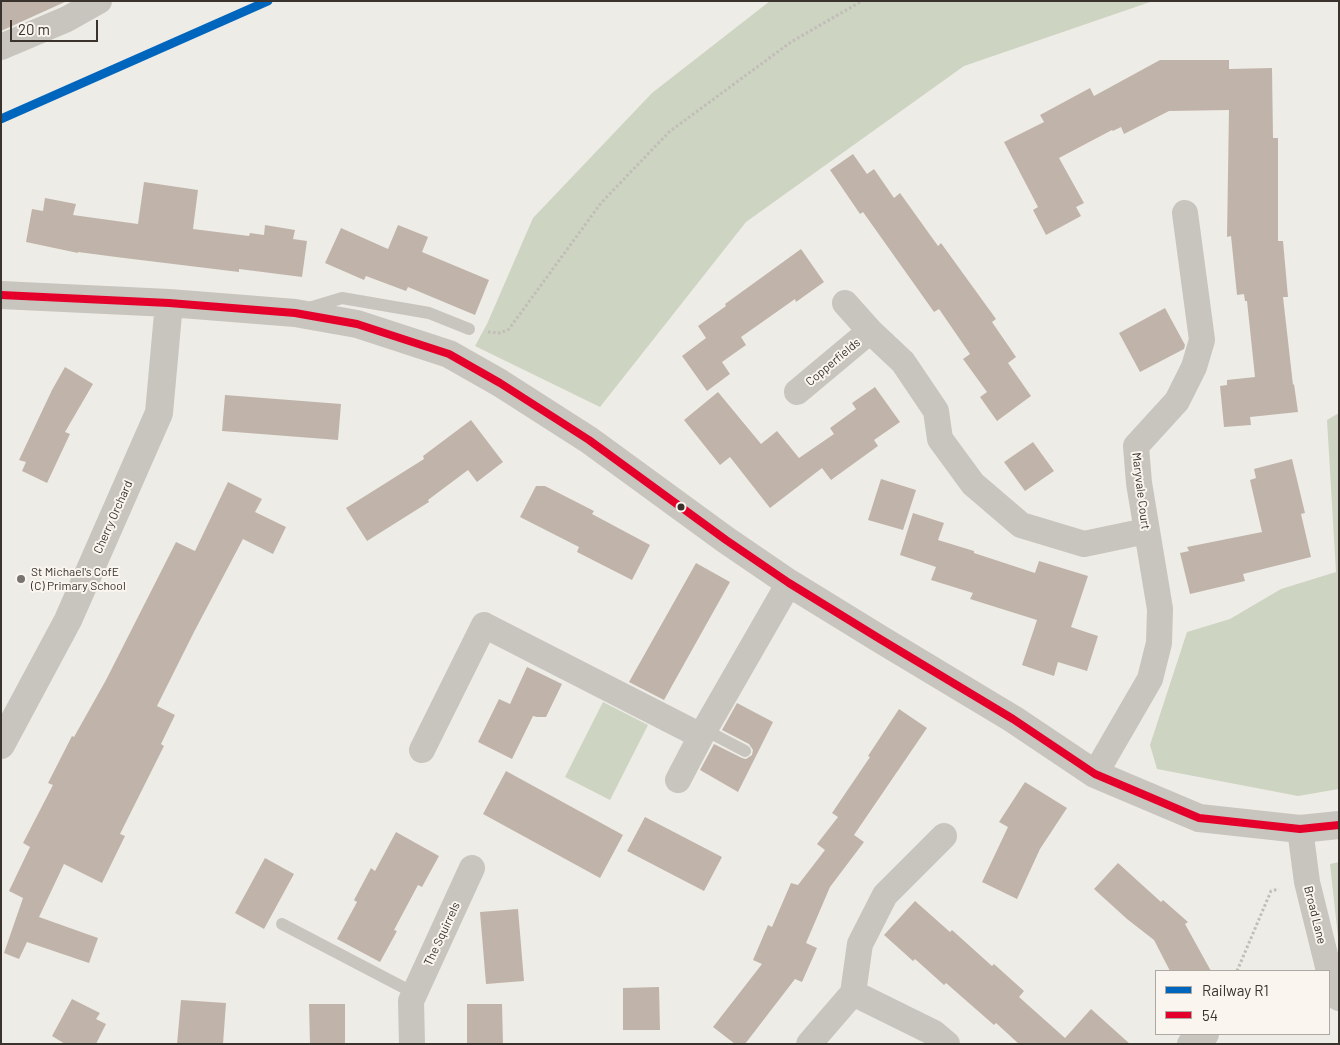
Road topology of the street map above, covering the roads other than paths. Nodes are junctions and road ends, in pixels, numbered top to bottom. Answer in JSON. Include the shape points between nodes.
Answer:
{"nodes":[{"id":1,"x":99,"y":1,"type":"edge"},
{"id":2,"x":1,"y":48,"type":"edge"},
{"id":3,"x":1185,"y":213,"type":"dead end"},
{"id":4,"x":1,"y":295,"type":"edge"},
{"id":5,"x":170,"y":303,"type":"junction"},
{"id":6,"x":845,"y":303,"type":"dead end"},
{"id":7,"x":294,"y":313,"type":"junction"},
{"id":8,"x":469,"y":329,"type":"road end"},
{"id":9,"x":870,"y":331,"type":"junction"},
{"id":10,"x":797,"y":392,"type":"dead end"},
{"id":11,"x":1146,"y":531,"type":"junction"},
{"id":12,"x":789,"y":583,"type":"junction"},
{"id":13,"x":703,"y":733,"type":"junction"},
{"id":14,"x":1,"y":745,"type":"edge"},
{"id":15,"x":422,"y":750,"type":"dead end"},
{"id":16,"x":745,"y":751,"type":"dead end"},
{"id":17,"x":1095,"y":774,"type":"junction"},
{"id":18,"x":678,"y":780,"type":"dead end"},
{"id":19,"x":1339,"y":825,"type":"edge"},
{"id":20,"x":1300,"y":830,"type":"junction"},
{"id":21,"x":944,"y":836,"type":"dead end"},
{"id":22,"x":472,"y":868,"type":"dead end"},
{"id":23,"x":282,"y":924,"type":"dead end"},
{"id":24,"x":1329,"y":970,"type":"edge"},
{"id":25,"x":1330,"y":975,"type":"edge"},
{"id":26,"x":852,"y":993,"type":"junction"},
{"id":27,"x":413,"y":997,"type":"junction"},
{"id":28,"x":1339,"y":998,"type":"edge"},
{"id":29,"x":1204,"y":1035,"type":"edge"},
{"id":30,"x":412,"y":1044,"type":"edge"},
{"id":31,"x":809,"y":1044,"type":"edge"},
{"id":32,"x":947,"y":1044,"type":"edge"},
{"id":33,"x":1190,"y":1044,"type":"edge"}],
"edges":[{"from":1,"to":2,"type":"street"},
{"from":3,"to":11,"type":"street","name":"Maryvale Court","via":[[1202,340],[1194,367],[1177,401],[1136,446]]},
{"from":4,"to":5,"type":"street"},
{"from":5,"to":7,"type":"street"},
{"from":5,"to":14,"type":"street","name":"Cherry Orchard","via":[[160,412],[68,620]]},
{"from":6,"to":9,"type":"street","name":"Copperfields"},
{"from":7,"to":8,"type":"lane","via":[[342,298],[429,313]]},
{"from":7,"to":12,"type":"street","via":[[357,324],[449,354],[590,440]]},
{"from":9,"to":10,"type":"street","name":"Copperfields"},
{"from":9,"to":11,"type":"street","name":"Copperfields","via":[[902,362],[936,411],[940,439],[973,484],[1021,525],[1084,544]]},
{"from":11,"to":17,"type":"street","name":"Maryvale Court","via":[[1160,609],[1159,643],[1150,679]]},
{"from":12,"to":13,"type":"street"},
{"from":12,"to":17,"type":"street","via":[[1013,719]]},
{"from":13,"to":15,"type":"street","via":[[484,625]]},
{"from":13,"to":16,"type":"lane"},
{"from":13,"to":18,"type":"street"},
{"from":17,"to":20,"type":"street","via":[[1199,818]]},
{"from":19,"to":20,"type":"street"},
{"from":20,"to":24,"type":"street","name":"Broad Lane","via":[[1307,882]]},
{"from":21,"to":26,"type":"street","via":[[885,895],[860,944]]},
{"from":22,"to":27,"type":"street","name":"The Squirrels"},
{"from":23,"to":27,"type":"lane"},
{"from":25,"to":28,"type":"street","name":"Broad Lane"},
{"from":26,"to":31,"type":"street"},
{"from":26,"to":32,"type":"street","via":[[934,1033]]},
{"from":27,"to":30,"type":"street"},
{"from":29,"to":33,"type":"street"}]}
